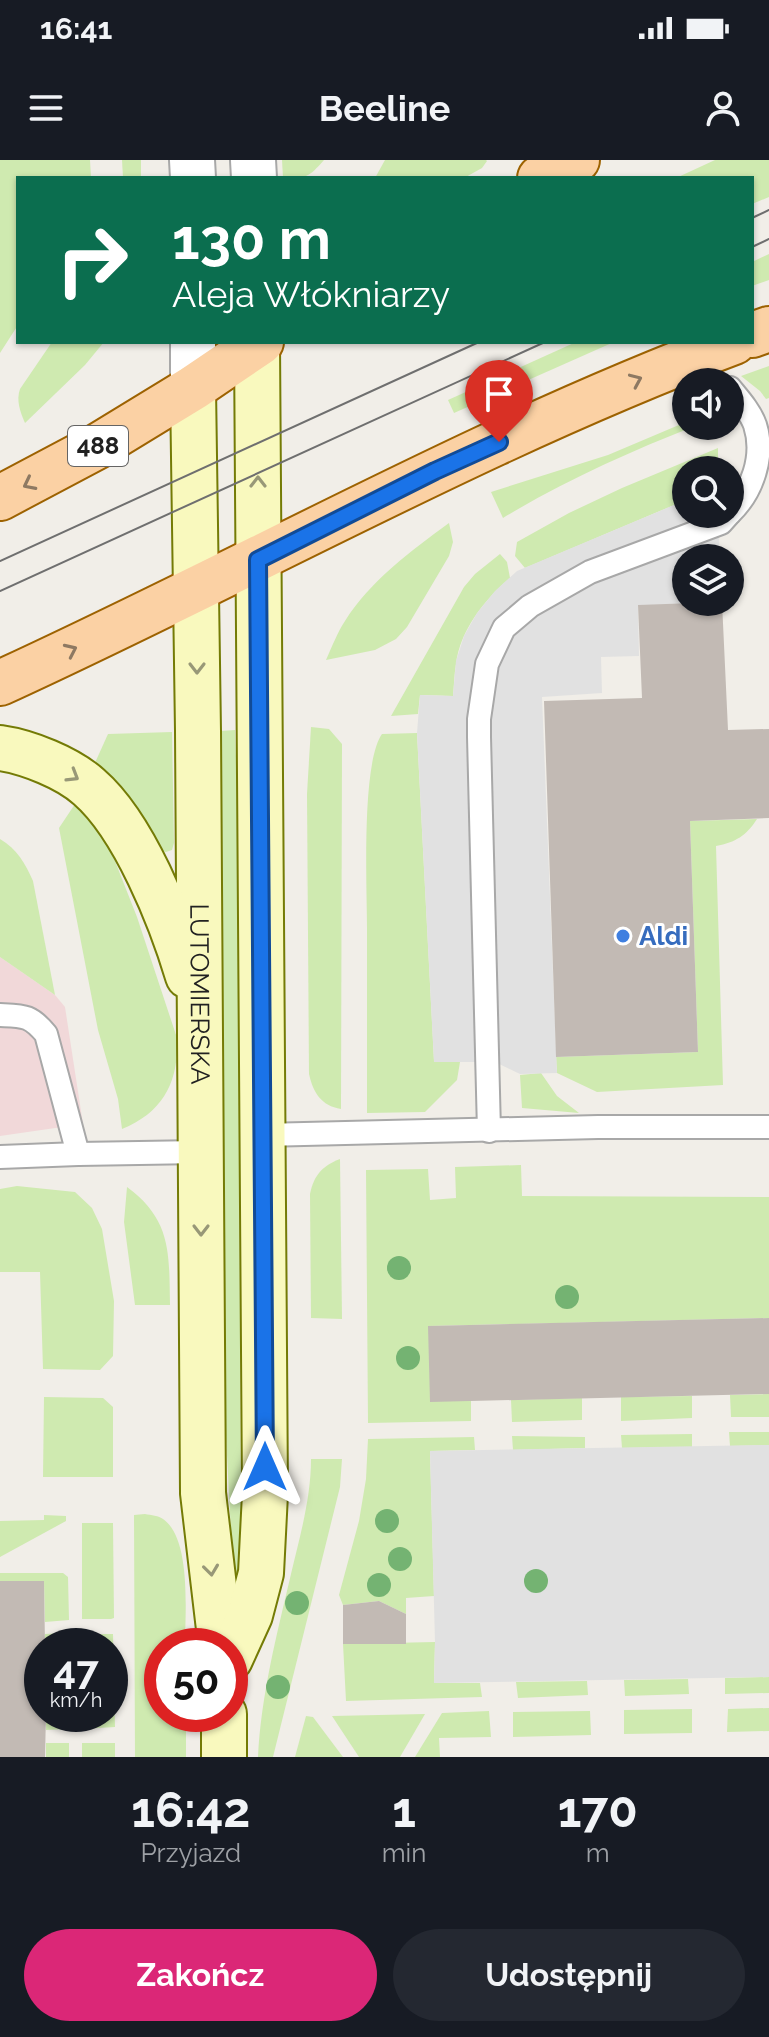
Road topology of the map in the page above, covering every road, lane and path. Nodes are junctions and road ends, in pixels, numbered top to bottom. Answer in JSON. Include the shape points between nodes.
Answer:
{"nodes":[{"id":1,"x":577,"y":160,"type":"edge"},
{"id":2,"x":544,"y":176,"type":"edge"},
{"id":3,"x":193,"y":344,"type":"edge"},
{"id":4,"x":257,"y":344,"type":"edge"},
{"id":5,"x":258,"y":344,"type":"edge"},
{"id":6,"x":720,"y":359,"type":"edge"},
{"id":7,"x":193,"y":388,"type":"junction"},
{"id":8,"x":744,"y":406,"type":"edge"},
{"id":9,"x":744,"y":497,"type":"edge"},
{"id":10,"x":0,"y":498,"type":"edge"},
{"id":11,"x":708,"y":528,"type":"edge"},
{"id":12,"x":258,"y":560,"type":"junction"},
{"id":13,"x":196,"y":590,"type":"junction"},
{"id":14,"x":0,"y":683,"type":"edge"},
{"id":15,"x":0,"y":748,"type":"edge"},
{"id":16,"x":199,"y":1013,"type":"junction"},
{"id":17,"x":0,"y":1015,"type":"edge"},
{"id":18,"x":769,"y":1127,"type":"edge"},
{"id":19,"x":489,"y":1131,"type":"junction"},
{"id":20,"x":263,"y":1135,"type":"junction"},
{"id":21,"x":200,"y":1152,"type":"junction"},
{"id":22,"x":78,"y":1154,"type":"junction"},
{"id":23,"x":0,"y":1157,"type":"edge"},
{"id":24,"x":219,"y":1628,"type":"edge"},
{"id":25,"x":244,"y":1628,"type":"edge"},
{"id":26,"x":224,"y":1732,"type":"edge"},
{"id":27,"x":224,"y":1757,"type":"edge"}],
"edges":[{"from":1,"to":2,"type":"main road"},
{"from":3,"to":7,"type":"street","name":"LUTOMIERSKA"},
{"from":4,"to":7,"type":"main road","number":"488"},
{"from":12,"to":5,"type":"main road","one_way":true},
{"from":12,"to":6,"type":"main road","one_way":true,"via":[[435,471],[657,371]]},
{"from":7,"to":10,"type":"main road","number":"488","one_way":true},
{"from":7,"to":13,"type":"main road","name":"LUTOMIERSKA"},
{"from":8,"to":9,"type":"lane","via":[[758,446],[757,466]]},
{"from":11,"to":19,"type":"lane","via":[[590,572],[530,606],[504,628],[487,664],[479,737]]},
{"from":12,"to":13,"type":"main road"},
{"from":12,"to":20,"type":"main road"},
{"from":14,"to":13,"type":"main road","one_way":true},
{"from":13,"to":16,"type":"main road","name":"LUTOMIERSKA","one_way":true},
{"from":15,"to":16,"type":"main road","one_way":true,"via":[[79,778],[122,825],[154,885]]},
{"from":16,"to":21,"type":"main road","name":"LUTOMIERSKA"},
{"from":17,"to":22,"type":"lane","via":[[34,1020],[46,1034]]},
{"from":18,"to":19,"type":"lane"},
{"from":19,"to":20,"type":"lane"},
{"from":20,"to":25,"type":"main road","via":[[265,1494],[261,1573]]},
{"from":21,"to":22,"type":"lane"},
{"from":21,"to":24,"type":"main road","name":"LUTOMIERSKA","one_way":true,"via":[[203,1493]]},
{"from":22,"to":23,"type":"lane"},
{"from":26,"to":27,"type":"main road"}]}
